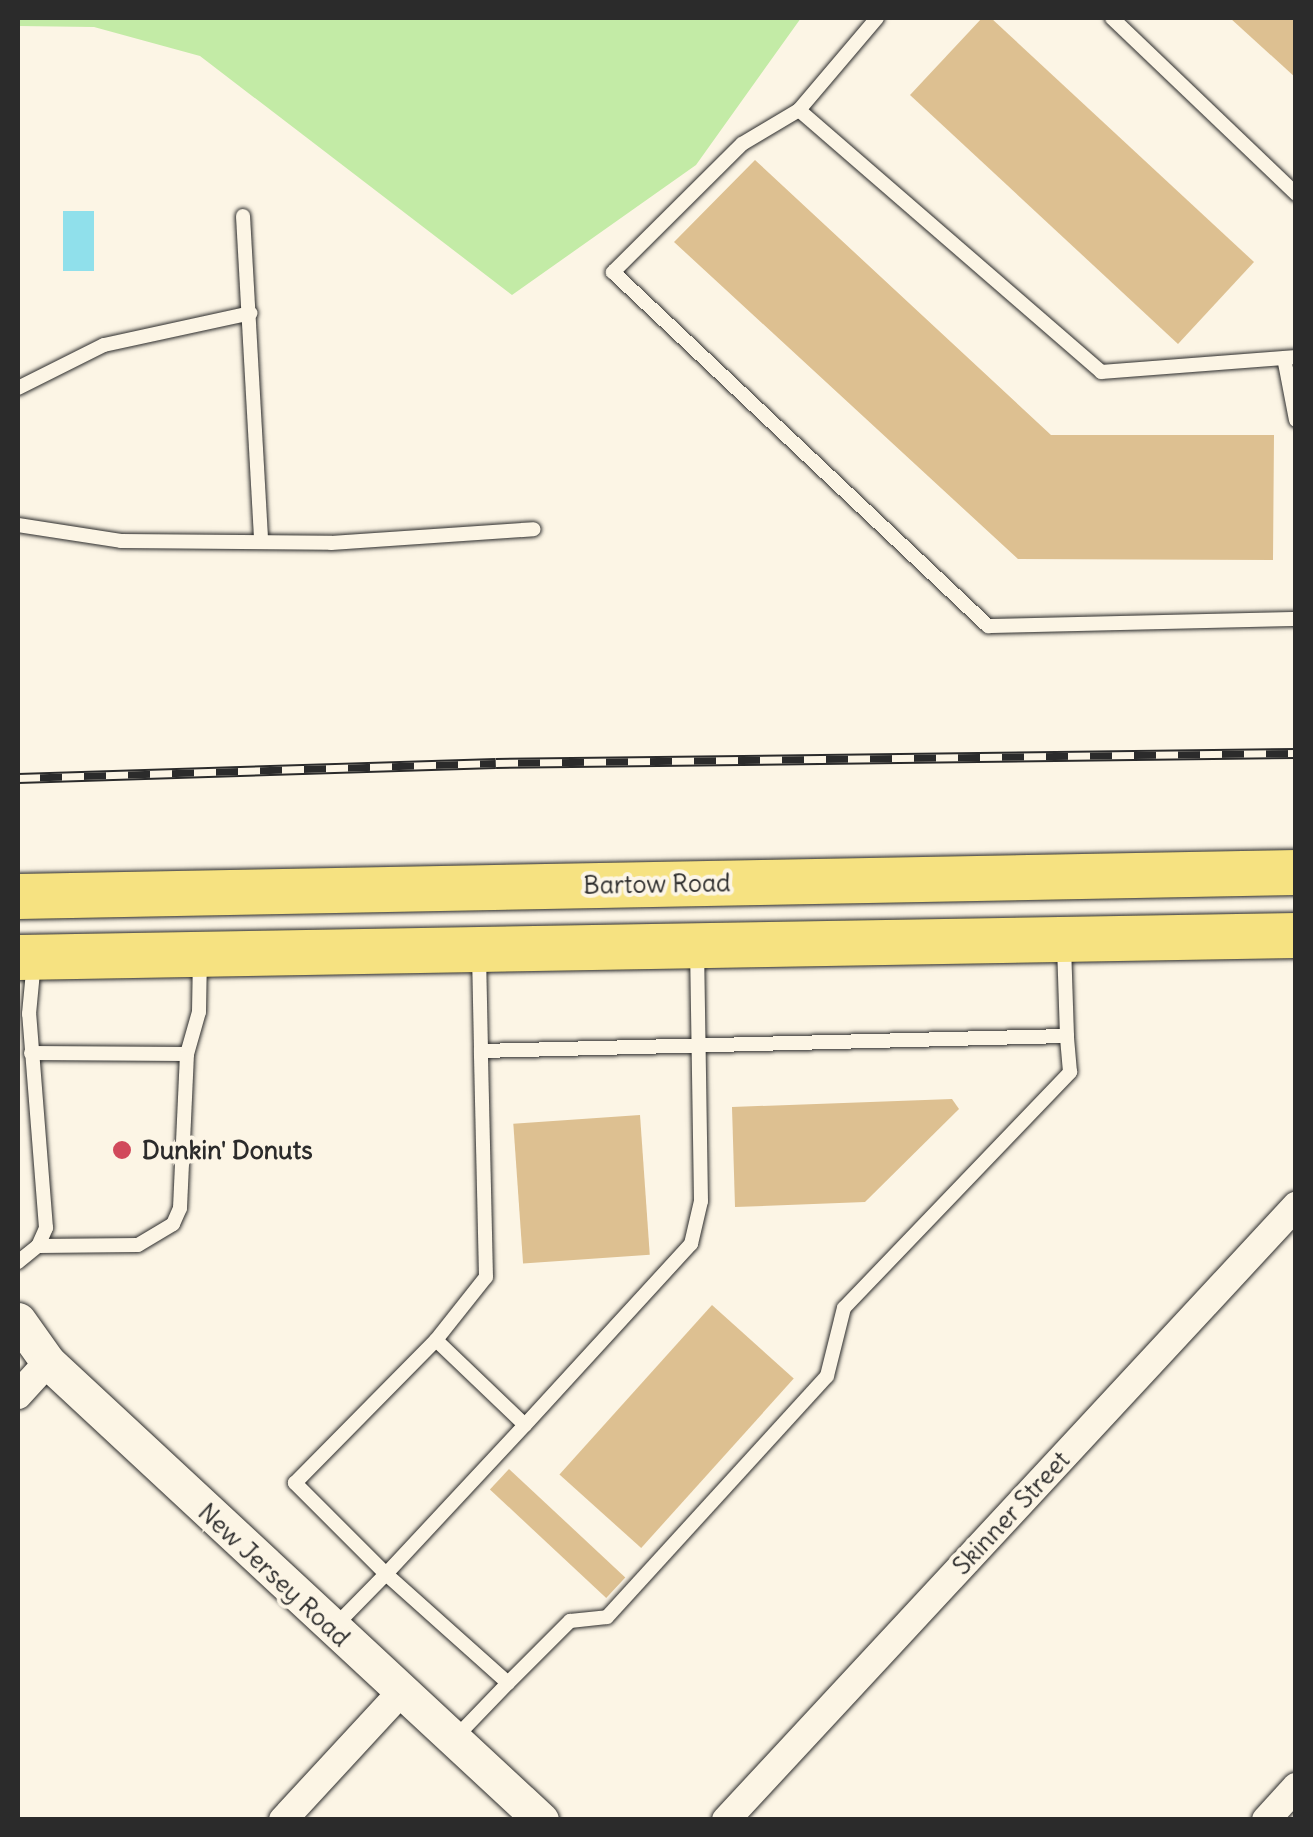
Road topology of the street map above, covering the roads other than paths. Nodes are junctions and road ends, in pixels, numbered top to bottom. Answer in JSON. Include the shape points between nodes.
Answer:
{"nodes":[{"id":1,"x":877,"y":18,"type":"edge"},
{"id":2,"x":1112,"y":18,"type":"edge"},
{"id":3,"x":799,"y":110,"type":"junction"},
{"id":4,"x":1296,"y":194,"type":"edge"},
{"id":5,"x":243,"y":216,"type":"dead end"},
{"id":6,"x":251,"y":313,"type":"junction"},
{"id":7,"x":1290,"y":360,"type":"edge"},
{"id":8,"x":18,"y":388,"type":"edge"},
{"id":9,"x":1296,"y":420,"type":"edge"},
{"id":10,"x":18,"y":524,"type":"edge"},
{"id":11,"x":534,"y":529,"type":"dead end"},
{"id":12,"x":260,"y":542,"type":"junction"},
{"id":13,"x":1296,"y":619,"type":"edge"},
{"id":14,"x":1296,"y":872,"type":"edge"},
{"id":15,"x":696,"y":884,"type":"junction"},
{"id":16,"x":18,"y":896,"type":"edge"},
{"id":17,"x":1296,"y":935,"type":"edge"},
{"id":18,"x":1064,"y":940,"type":"junction"},
{"id":19,"x":697,"y":947,"type":"junction"},
{"id":20,"x":478,"y":950,"type":"junction"},
{"id":21,"x":200,"y":954,"type":"junction"},
{"id":22,"x":26,"y":957,"type":"edge"},
{"id":23,"x":1067,"y":1036,"type":"junction"},
{"id":24,"x":694,"y":1045,"type":"junction"},
{"id":25,"x":481,"y":1051,"type":"junction"},
{"id":26,"x":31,"y":1053,"type":"junction"},
{"id":27,"x":187,"y":1054,"type":"junction"},
{"id":28,"x":1296,"y":1206,"type":"edge"},
{"id":29,"x":38,"y":1246,"type":"junction"},
{"id":30,"x":18,"y":1262,"type":"edge"},
{"id":31,"x":18,"y":1320,"type":"edge"},
{"id":32,"x":436,"y":1340,"type":"junction"},
{"id":33,"x":48,"y":1362,"type":"junction"},
{"id":34,"x":18,"y":1395,"type":"edge"},
{"id":35,"x":524,"y":1425,"type":"junction"},
{"id":36,"x":386,"y":1574,"type":"junction"},
{"id":37,"x":332,"y":1629,"type":"junction"},
{"id":38,"x":508,"y":1682,"type":"junction"},
{"id":39,"x":402,"y":1691,"type":"junction"},
{"id":40,"x":454,"y":1739,"type":"junction"},
{"id":41,"x":1296,"y":1787,"type":"edge"},
{"id":42,"x":283,"y":1820,"type":"edge"},
{"id":43,"x":541,"y":1820,"type":"edge"},
{"id":44,"x":726,"y":1820,"type":"edge"},
{"id":45,"x":1266,"y":1820,"type":"edge"}],
"edges":[{"from":1,"to":3,"type":"lane"},
{"from":2,"to":4,"type":"lane"},
{"from":3,"to":7,"type":"lane","via":[[1102,372]]},
{"from":3,"to":13,"type":"lane","via":[[742,144],[613,272],[988,626]]},
{"from":5,"to":6,"type":"lane"},
{"from":6,"to":8,"type":"lane","via":[[104,345]]},
{"from":6,"to":12,"type":"lane"},
{"from":7,"to":9,"type":"lane"},
{"from":10,"to":12,"type":"lane","via":[[120,541]]},
{"from":11,"to":12,"type":"lane","via":[[331,544]]},
{"from":14,"to":15,"type":"main road","name":"Bartow Road"},
{"from":15,"to":16,"type":"main road","name":"Bartow Road"},
{"from":15,"to":19,"type":"main road"},
{"from":17,"to":18,"type":"main road"},
{"from":18,"to":19,"type":"main road"},
{"from":18,"to":23,"type":"lane"},
{"from":19,"to":20,"type":"main road"},
{"from":19,"to":24,"type":"lane"},
{"from":20,"to":21,"type":"main road"},
{"from":20,"to":25,"type":"lane"},
{"from":21,"to":22,"type":"main road"},
{"from":21,"to":27,"type":"lane","via":[[199,1012]]},
{"from":22,"to":26,"type":"lane"},
{"from":23,"to":24,"type":"lane"},
{"from":23,"to":38,"type":"lane","via":[[1070,1072],[844,1308],[827,1376],[607,1617],[570,1621]]},
{"from":24,"to":25,"type":"lane"},
{"from":24,"to":35,"type":"lane","via":[[701,1201],[691,1244]]},
{"from":25,"to":32,"type":"lane","via":[[486,1276]]},
{"from":26,"to":27,"type":"lane"},
{"from":26,"to":29,"type":"lane","via":[[45,1178],[46,1228]]},
{"from":27,"to":29,"type":"lane","via":[[180,1208],[172,1224],[138,1245]]},
{"from":28,"to":44,"type":"street","name":"Skinner Street"},
{"from":29,"to":30,"type":"lane"},
{"from":31,"to":33,"type":"street","name":"New Jersey Road"},
{"from":32,"to":35,"type":"lane"},
{"from":32,"to":36,"type":"lane","via":[[295,1483]]},
{"from":33,"to":34,"type":"street"},
{"from":33,"to":37,"type":"street","name":"New Jersey Road"},
{"from":35,"to":36,"type":"lane"},
{"from":36,"to":37,"type":"lane"},
{"from":36,"to":38,"type":"lane"},
{"from":37,"to":39,"type":"street","name":"New Jersey Road"},
{"from":38,"to":40,"type":"lane"},
{"from":39,"to":40,"type":"street","name":"New Jersey Road"},
{"from":39,"to":42,"type":"street"},
{"from":40,"to":43,"type":"street","name":"New Jersey Road"},
{"from":41,"to":45,"type":"street"}]}
